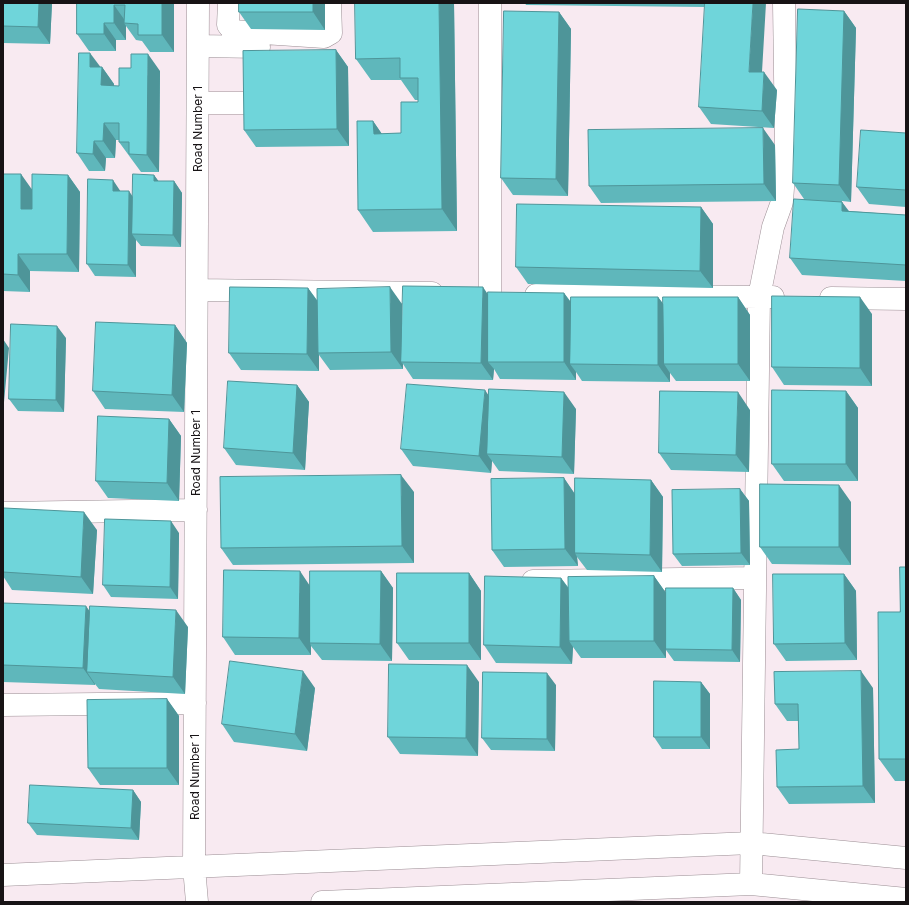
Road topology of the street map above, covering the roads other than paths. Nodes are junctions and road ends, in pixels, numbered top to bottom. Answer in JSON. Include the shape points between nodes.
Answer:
{"nodes":[{"id":1,"x":198,"y":3,"type":"edge"},
{"id":2,"x":229,"y":3,"type":"edge"},
{"id":3,"x":330,"y":3,"type":"edge"},
{"id":4,"x":490,"y":3,"type":"edge"},
{"id":5,"x":784,"y":3,"type":"edge"},
{"id":6,"x":198,"y":46,"type":"junction"},
{"id":7,"x":290,"y":48,"type":"dead end"},
{"id":8,"x":198,"y":103,"type":"junction"},
{"id":9,"x":250,"y":103,"type":"edge"},
{"id":10,"x":197,"y":290,"type":"junction"},
{"id":11,"x":450,"y":294,"type":"edge"},
{"id":12,"x":759,"y":297,"type":"junction"},
{"id":13,"x":790,"y":298,"type":"edge"},
{"id":14,"x":813,"y":298,"type":"edge"},
{"id":15,"x":906,"y":299,"type":"edge"},
{"id":16,"x":196,"y":510,"type":"junction"},
{"id":17,"x":3,"y":513,"type":"edge"},
{"id":18,"x":755,"y":578,"type":"junction"},
{"id":19,"x":512,"y":581,"type":"edge"},
{"id":20,"x":195,"y":702,"type":"junction"},
{"id":21,"x":3,"y":705,"type":"edge"},
{"id":22,"x":751,"y":843,"type":"junction"},
{"id":23,"x":906,"y":858,"type":"edge"},
{"id":24,"x":194,"y":867,"type":"junction"},
{"id":25,"x":3,"y":875,"type":"edge"},
{"id":26,"x":751,"y":884,"type":"junction"},
{"id":27,"x":906,"y":900,"type":"edge"},
{"id":28,"x":197,"y":902,"type":"edge"},
{"id":29,"x":322,"y":902,"type":"edge"}],
"edges":[{"from":1,"to":6,"type":"street","name":"Road Number 1"},
{"from":2,"to":3,"type":"street","via":[[228,25],[233,32],[324,37],[330,33]]},
{"from":4,"to":12,"type":"street","via":[[482,294]]},
{"from":5,"to":12,"type":"street","via":[[786,145],[782,202],[773,227]]},
{"from":6,"to":7,"type":"street"},
{"from":6,"to":8,"type":"street","name":"Road Number 1"},
{"from":8,"to":9,"type":"street"},
{"from":8,"to":10,"type":"street","name":"Road Number 1"},
{"from":10,"to":11,"type":"street"},
{"from":10,"to":16,"type":"street","name":"Road Number 1"},
{"from":12,"to":13,"type":"street"},
{"from":12,"to":18,"type":"street"},
{"from":14,"to":15,"type":"street"},
{"from":16,"to":17,"type":"street"},
{"from":16,"to":20,"type":"street","name":"Road Number 1"},
{"from":18,"to":19,"type":"street"},
{"from":18,"to":22,"type":"street"},
{"from":20,"to":21,"type":"street"},
{"from":20,"to":24,"type":"street","name":"Road Number 1"},
{"from":22,"to":23,"type":"street"},
{"from":22,"to":24,"type":"street"},
{"from":22,"to":26,"type":"street"},
{"from":24,"to":25,"type":"street"},
{"from":24,"to":28,"type":"street","name":"Road Number 1"},
{"from":26,"to":27,"type":"street"},
{"from":26,"to":29,"type":"street"}]}
